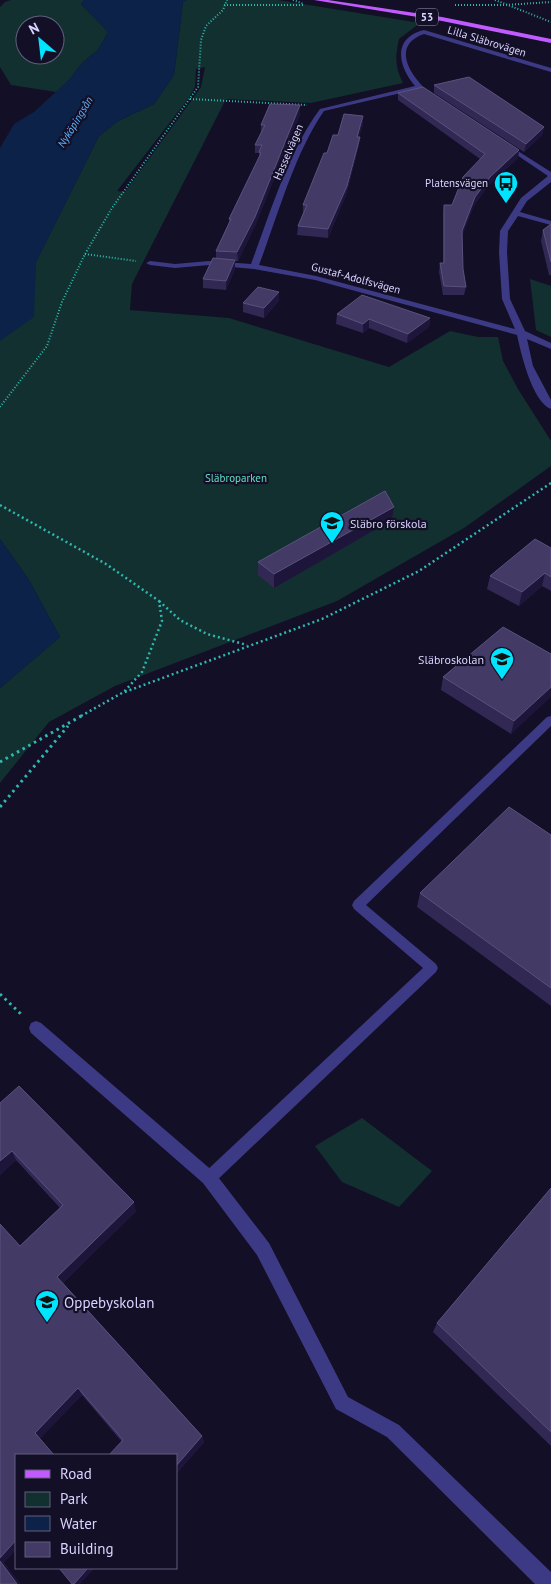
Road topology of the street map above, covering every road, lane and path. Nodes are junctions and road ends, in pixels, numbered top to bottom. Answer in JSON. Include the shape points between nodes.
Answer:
{"nodes":[{"id":1,"x":226,"y":0,"type":"edge"},
{"id":2,"x":317,"y":0,"type":"edge"},
{"id":3,"x":495,"y":0,"type":"edge"},
{"id":4,"x":551,"y":2,"type":"edge"},
{"id":5,"x":306,"y":5,"type":"dead end"},
{"id":6,"x":505,"y":5,"type":"junction"},
{"id":7,"x":224,"y":6,"type":"junction"},
{"id":8,"x":551,"y":22,"type":"edge"},
{"id":9,"x":551,"y":42,"type":"edge"},
{"id":10,"x":551,"y":70,"type":"edge"},
{"id":11,"x":418,"y":87,"type":"junction"},
{"id":12,"x":190,"y":99,"type":"junction"},
{"id":13,"x":442,"y":104,"type":"edge"},
{"id":14,"x":330,"y":107,"type":"junction"},
{"id":15,"x":500,"y":142,"type":"edge"},
{"id":16,"x":551,"y":176,"type":"edge"},
{"id":17,"x":516,"y":213,"type":"junction"},
{"id":18,"x":551,"y":223,"type":"edge"},
{"id":19,"x":85,"y":254,"type":"junction"},
{"id":20,"x":150,"y":263,"type":"joint"},
{"id":21,"x":254,"y":267,"type":"junction"},
{"id":22,"x":522,"y":333,"type":"junction"},
{"id":23,"x":551,"y":346,"type":"edge"},
{"id":24,"x":551,"y":406,"type":"edge"},
{"id":25,"x":0,"y":407,"type":"edge"},
{"id":26,"x":551,"y":483,"type":"edge"},
{"id":27,"x":0,"y":505,"type":"edge"},
{"id":28,"x":159,"y":601,"type":"junction"},
{"id":29,"x":248,"y":645,"type":"junction"},
{"id":30,"x":122,"y":693,"type":"junction"},
{"id":31,"x":551,"y":720,"type":"edge"},
{"id":32,"x":70,"y":723,"type":"junction"},
{"id":33,"x":0,"y":762,"type":"edge"},
{"id":34,"x":0,"y":807,"type":"edge"},
{"id":35,"x":0,"y":994,"type":"edge"},
{"id":36,"x":36,"y":1028,"type":"joint"},
{"id":37,"x":209,"y":1178,"type":"junction"},
{"id":38,"x":549,"y":1584,"type":"edge"}],
"edges":[{"from":1,"to":7,"type":"path"},
{"from":2,"to":9,"type":"main road","number":"53","via":[[442,19]]},
{"from":3,"to":6,"type":"path"},
{"from":4,"to":6,"type":"path"},
{"from":5,"to":7,"type":"path"},
{"from":6,"to":8,"type":"path"},
{"from":7,"to":12,"type":"path","via":[[206,26],[201,40],[198,87]]},
{"from":10,"to":11,"type":"street","name":"Lilla Släbrovägen","via":[[424,32],[406,44],[402,57],[406,71]]},
{"from":11,"to":13,"type":"street"},
{"from":11,"to":14,"type":"street","name":"Hasselvägen"},
{"from":12,"to":14,"type":"path"},
{"from":12,"to":19,"type":"path","via":[[128,185]]},
{"from":14,"to":21,"type":"street","name":"Hasselvägen","via":[[322,110],[311,125],[298,152]]},
{"from":15,"to":16,"type":"street"},
{"from":16,"to":17,"type":"street","via":[[524,200]]},
{"from":17,"to":18,"type":"street"},
{"from":17,"to":22,"type":"street","via":[[504,231],[503,274],[506,299]]},
{"from":19,"to":20,"type":"path"},
{"from":19,"to":25,"type":"path","via":[[62,302],[47,346]]},
{"from":20,"to":21,"type":"street","name":"Gustaf-Adolfsvägen"},
{"from":21,"to":22,"type":"street","name":"Gustaf-Adolfsvägen","via":[[316,278]]},
{"from":22,"to":23,"type":"street","name":"Gustaf-Adolfsvägen"},
{"from":22,"to":24,"type":"street","via":[[529,366]]},
{"from":26,"to":29,"type":"path","via":[[419,571],[322,619]]},
{"from":27,"to":28,"type":"path","via":[[106,564]]},
{"from":28,"to":29,"type":"path","via":[[180,620],[208,634]]},
{"from":28,"to":30,"type":"path","via":[[162,621],[142,672]]},
{"from":29,"to":30,"type":"path"},
{"from":30,"to":32,"type":"path"},
{"from":31,"to":37,"type":"lane","via":[[358,905],[432,968]]},
{"from":32,"to":33,"type":"path"},
{"from":32,"to":34,"type":"path"},
{"from":35,"to":36,"type":"path"},
{"from":36,"to":37,"type":"street"},
{"from":37,"to":38,"type":"street","via":[[263,1249],[342,1403],[393,1431]]}]}
